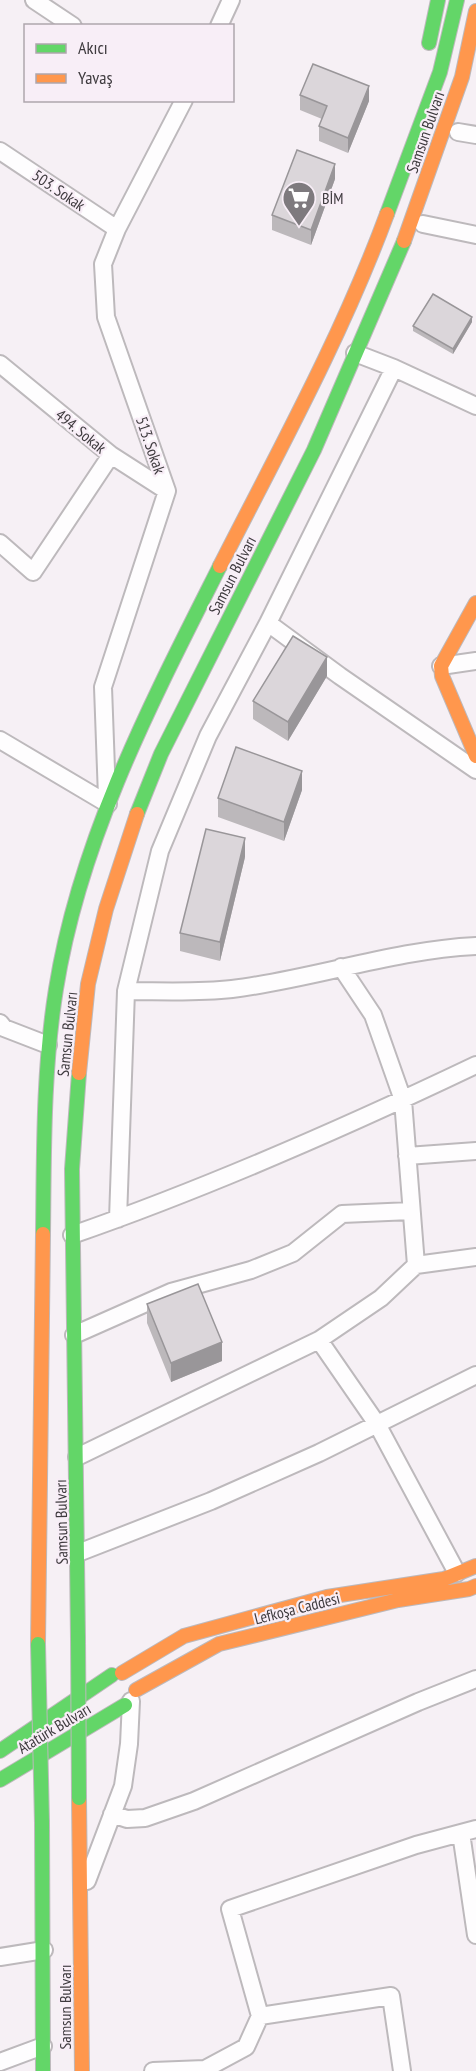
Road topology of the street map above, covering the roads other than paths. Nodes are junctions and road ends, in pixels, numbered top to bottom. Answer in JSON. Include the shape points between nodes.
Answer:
{"nodes":[{"id":1,"x":34,"y":0,"type":"edge"},
{"id":2,"x":231,"y":0,"type":"edge"},
{"id":3,"x":438,"y":0,"type":"edge"},
{"id":4,"x":457,"y":0,"type":"edge"},
{"id":5,"x":476,"y":11,"type":"edge"},
{"id":6,"x":71,"y":24,"type":"edge"},
{"id":7,"x":220,"y":24,"type":"edge"},
{"id":8,"x":426,"y":55,"type":"dead end"},
{"id":9,"x":469,"y":76,"type":"edge"},
{"id":10,"x":183,"y":102,"type":"edge"},
{"id":11,"x":460,"y":126,"type":"joint"},
{"id":12,"x":476,"y":135,"type":"edge"},
{"id":13,"x":0,"y":151,"type":"edge"},
{"id":14,"x":443,"y":173,"type":"dead end"},
{"id":15,"x":423,"y":224,"type":"junction"},
{"id":16,"x":117,"y":229,"type":"junction"},
{"id":17,"x":476,"y":235,"type":"edge"},
{"id":18,"x":352,"y":264,"type":"dead end"},
{"id":19,"x":363,"y":337,"type":"junction"},
{"id":20,"x":355,"y":353,"type":"junction"},
{"id":21,"x":323,"y":363,"type":"junction"},
{"id":22,"x":0,"y":364,"type":"edge"},
{"id":23,"x":394,"y":368,"type":"junction"},
{"id":24,"x":476,"y":406,"type":"edge"},
{"id":25,"x":111,"y":455,"type":"junction"},
{"id":26,"x":167,"y":491,"type":"junction"},
{"id":27,"x":0,"y":543,"type":"edge"},
{"id":28,"x":476,"y":603,"type":"edge"},
{"id":29,"x":268,"y":623,"type":"junction"},
{"id":30,"x":476,"y":661,"type":"edge"},
{"id":31,"x":441,"y":666,"type":"junction"},
{"id":32,"x":0,"y":740,"type":"edge"},
{"id":33,"x":476,"y":756,"type":"edge"},
{"id":34,"x":476,"y":770,"type":"edge"},
{"id":35,"x":108,"y":804,"type":"junction"},
{"id":36,"x":476,"y":946,"type":"edge"},
{"id":37,"x":342,"y":967,"type":"junction"},
{"id":38,"x":126,"y":992,"type":"junction"},
{"id":39,"x":1,"y":1027,"type":"edge"},
{"id":40,"x":48,"y":1046,"type":"junction"},
{"id":41,"x":476,"y":1065,"type":"edge"},
{"id":42,"x":403,"y":1100,"type":"junction"},
{"id":43,"x":476,"y":1151,"type":"edge"},
{"id":44,"x":407,"y":1156,"type":"junction"},
{"id":45,"x":411,"y":1211,"type":"junction"},
{"id":46,"x":118,"y":1219,"type":"junction"},
{"id":47,"x":72,"y":1234,"type":"junction"},
{"id":48,"x":476,"y":1257,"type":"edge"},
{"id":49,"x":416,"y":1265,"type":"junction"},
{"id":50,"x":74,"y":1335,"type":"junction"},
{"id":51,"x":320,"y":1340,"type":"junction"},
{"id":52,"x":475,"y":1379,"type":"edge"},
{"id":53,"x":377,"y":1424,"type":"junction"},
{"id":54,"x":76,"y":1457,"type":"junction"},
{"id":55,"x":78,"y":1553,"type":"junction"},
{"id":56,"x":476,"y":1566,"type":"edge"},
{"id":57,"x":458,"y":1574,"type":"junction"},
{"id":58,"x":476,"y":1586,"type":"edge"},
{"id":59,"x":117,"y":1674,"type":"junction"},
{"id":60,"x":476,"y":1679,"type":"edge"},
{"id":61,"x":131,"y":1699,"type":"junction"},
{"id":62,"x":0,"y":1751,"type":"edge"},
{"id":63,"x":0,"y":1780,"type":"edge"},
{"id":64,"x":79,"y":1803,"type":"junction"},
{"id":65,"x":112,"y":1814,"type":"junction"},
{"id":66,"x":469,"y":1831,"type":"edge"},
{"id":67,"x":81,"y":1899,"type":"junction"},
{"id":68,"x":476,"y":1935,"type":"edge"},
{"id":69,"x":44,"y":1950,"type":"junction"},
{"id":70,"x":0,"y":1957,"type":"edge"},
{"id":71,"x":260,"y":2016,"type":"junction"},
{"id":72,"x":43,"y":2046,"type":"junction"},
{"id":73,"x":8,"y":2064,"type":"edge"},
{"id":74,"x":206,"y":2070,"type":"edge"},
{"id":75,"x":44,"y":2071,"type":"edge"},
{"id":76,"x":82,"y":2071,"type":"edge"},
{"id":77,"x":153,"y":2071,"type":"edge"},
{"id":78,"x":402,"y":2071,"type":"edge"}],
"edges":[{"from":1,"to":6,"type":"street"},
{"from":2,"to":7,"type":"street"},
{"from":3,"to":8,"type":"main road"},
{"from":4,"to":21,"type":"main road","via":[[440,72],[364,276]]},
{"from":5,"to":9,"type":"main road"},
{"from":9,"to":11,"type":"main road"},
{"from":9,"to":19,"type":"main road","name":"Samsun Bulvarı"},
{"from":10,"to":16,"type":"street","name":"513. Sokak"},
{"from":11,"to":12,"type":"street"},
{"from":13,"to":16,"type":"street","name":"503. Sokak"},
{"from":14,"to":15,"type":"main road"},
{"from":15,"to":17,"type":"street"},
{"from":15,"to":19,"type":"main road","via":[[411,254]]},
{"from":16,"to":26,"type":"street","name":"513. Sokak","via":[[104,264],[106,317]]},
{"from":18,"to":21,"type":"main road"},
{"from":19,"to":20,"type":"main road","name":"Samsun Bulvarı"},
{"from":20,"to":23,"type":"street"},
{"from":20,"to":47,"type":"main road","name":"Samsun Bulvarı","via":[[314,450],[161,754],[116,871],[88,984],[72,1157]]},
{"from":21,"to":35,"type":"main road","via":[[144,718]]},
{"from":22,"to":25,"type":"street","name":"494. Sokak"},
{"from":23,"to":24,"type":"street"},
{"from":23,"to":29,"type":"street"},
{"from":25,"to":26,"type":"street","name":"494. Sokak"},
{"from":25,"to":27,"type":"street","via":[[33,572]]},
{"from":26,"to":35,"type":"street","name":"513. Sokak","via":[[103,687]]},
{"from":28,"to":31,"type":"main road"},
{"from":29,"to":34,"type":"street"},
{"from":29,"to":38,"type":"street","via":[[208,736],[160,851]]},
{"from":30,"to":31,"type":"street"},
{"from":31,"to":33,"type":"main road"},
{"from":32,"to":35,"type":"street"},
{"from":35,"to":40,"type":"main road","via":[[93,842],[68,933]]},
{"from":36,"to":37,"type":"street"},
{"from":37,"to":38,"type":"street","via":[[230,989]]},
{"from":37,"to":42,"type":"street","via":[[373,1015]]},
{"from":38,"to":46,"type":"street"},
{"from":39,"to":40,"type":"street"},
{"from":40,"to":69,"type":"main road","bridge":true,"via":[[43,1155],[38,1644]]},
{"from":41,"to":42,"type":"street"},
{"from":42,"to":44,"type":"street"},
{"from":42,"to":46,"type":"street"},
{"from":43,"to":44,"type":"street"},
{"from":44,"to":45,"type":"street"},
{"from":45,"to":49,"type":"street"},
{"from":45,"to":50,"type":"street","via":[[342,1214],[293,1253],[251,1270],[171,1292]]},
{"from":46,"to":47,"type":"street"},
{"from":47,"to":50,"type":"main road","name":"Samsun Bulvarı"},
{"from":48,"to":49,"type":"street"},
{"from":49,"to":51,"type":"street","via":[[381,1298]]},
{"from":50,"to":54,"type":"main road","name":"Samsun Bulvarı"},
{"from":51,"to":53,"type":"street"},
{"from":51,"to":54,"type":"street"},
{"from":52,"to":53,"type":"street"},
{"from":53,"to":55,"type":"street","via":[[211,1502]]},
{"from":53,"to":57,"type":"street"},
{"from":54,"to":55,"type":"main road","name":"Samsun Bulvarı"},
{"from":55,"to":64,"type":"main road","name":"Samsun Bulvarı","bridge":true},
{"from":56,"to":57,"type":"main road"},
{"from":57,"to":59,"type":"main road","via":[[327,1597],[184,1636]]},
{"from":58,"to":61,"type":"main road","name":"Lefkoşa Caddesi","via":[[398,1600],[219,1644]]},
{"from":59,"to":61,"type":"main road","via":[[135,1682]]},
{"from":59,"to":61,"type":"main road","via":[[106,1683],[105,1693],[110,1701],[120,1705]]},
{"from":59,"to":62,"type":"main road"},
{"from":60,"to":65,"type":"street","via":[[194,1801],[145,1818],[127,1819]]},
{"from":61,"to":63,"type":"main road","name":"Atatürk Bulvarı"},
{"from":61,"to":65,"type":"street","via":[[123,1786]]},
{"from":64,"to":65,"type":"street","via":[[88,1823],[95,1824]]},
{"from":64,"to":67,"type":"main road","name":"Samsun Bulvarı"},
{"from":65,"to":67,"type":"street"},
{"from":66,"to":68,"type":"street"},
{"from":66,"to":71,"type":"street","via":[[416,1845],[230,1909]]},
{"from":67,"to":76,"type":"main road","name":"Samsun Bulvarı"},
{"from":69,"to":70,"type":"street"},
{"from":69,"to":72,"type":"main road"},
{"from":71,"to":74,"type":"street","via":[[246,2047]]},
{"from":71,"to":78,"type":"street","via":[[391,1996]]},
{"from":72,"to":73,"type":"street"},
{"from":72,"to":75,"type":"main road"},
{"from":74,"to":77,"type":"street"}]}
